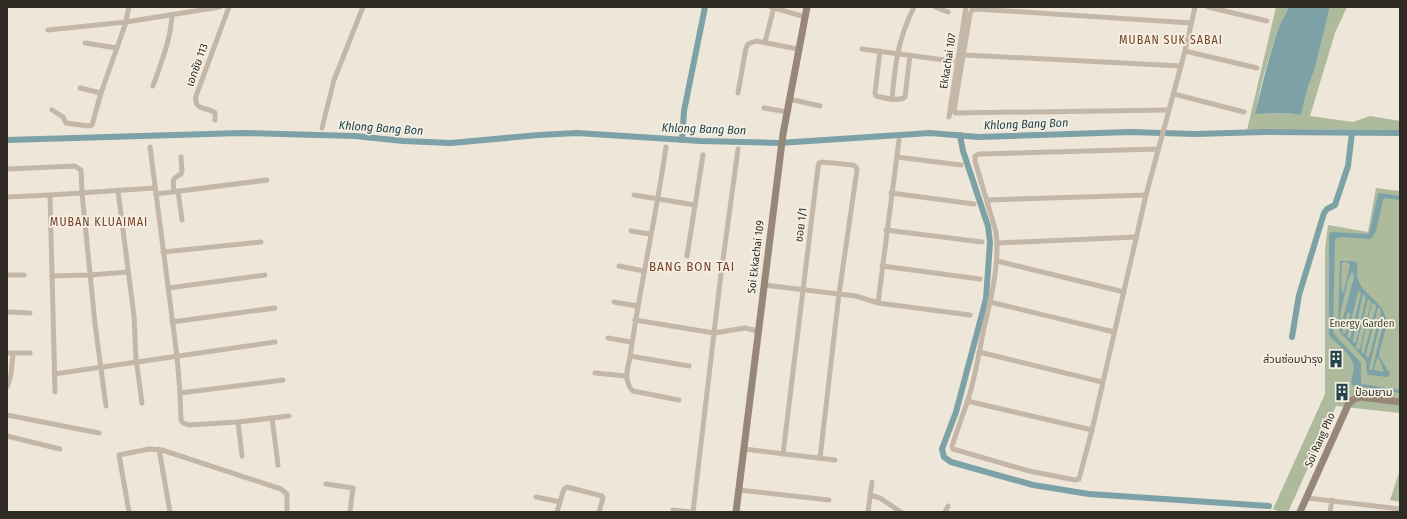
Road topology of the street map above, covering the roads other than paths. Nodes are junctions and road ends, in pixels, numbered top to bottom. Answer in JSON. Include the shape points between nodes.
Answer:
{"nodes":[{"id":1,"x":129,"y":7,"type":"edge"},
{"id":2,"x":220,"y":7,"type":"edge"},
{"id":3,"x":229,"y":7,"type":"edge"},
{"id":4,"x":363,"y":7,"type":"edge"},
{"id":5,"x":773,"y":7,"type":"edge"},
{"id":6,"x":807,"y":7,"type":"edge"},
{"id":7,"x":914,"y":7,"type":"edge"},
{"id":8,"x":935,"y":7,"type":"edge"},
{"id":9,"x":966,"y":7,"type":"edge"},
{"id":10,"x":1195,"y":7,"type":"edge"},
{"id":11,"x":1208,"y":7,"type":"edge"},
{"id":12,"x":193,"y":9,"type":"edge"},
{"id":13,"x":948,"y":12,"type":"dead end"},
{"id":14,"x":172,"y":14,"type":"junction"},
{"id":15,"x":805,"y":17,"type":"junction"},
{"id":16,"x":1267,"y":21,"type":"dead end"},
{"id":17,"x":126,"y":22,"type":"junction"},
{"id":18,"x":1191,"y":23,"type":"junction"},
{"id":19,"x":48,"y":30,"type":"dead end"},
{"id":20,"x":765,"y":42,"type":"junction"},
{"id":21,"x":85,"y":43,"type":"dead end"},
{"id":22,"x":117,"y":48,"type":"junction"},
{"id":23,"x":798,"y":49,"type":"junction"},
{"id":24,"x":862,"y":49,"type":"dead end"},
{"id":25,"x":880,"y":51,"type":"junction"},
{"id":26,"x":1185,"y":51,"type":"junction"},
{"id":27,"x":897,"y":53,"type":"junction"},
{"id":28,"x":910,"y":55,"type":"junction"},
{"id":29,"x":964,"y":55,"type":"junction"},
{"id":30,"x":952,"y":61,"type":"dead end"},
{"id":31,"x":1181,"y":66,"type":"junction"},
{"id":32,"x":1257,"y":68,"type":"dead end"},
{"id":33,"x":153,"y":86,"type":"dead end"},
{"id":34,"x":80,"y":88,"type":"dead end"},
{"id":35,"x":738,"y":93,"type":"dead end"},
{"id":36,"x":101,"y":94,"type":"junction"},
{"id":37,"x":1174,"y":94,"type":"junction"},
{"id":38,"x":789,"y":99,"type":"junction"},
{"id":39,"x":892,"y":99,"type":"junction"},
{"id":40,"x":820,"y":106,"type":"dead end"},
{"id":41,"x":764,"y":108,"type":"dead end"},
{"id":42,"x":52,"y":110,"type":"dead end"},
{"id":43,"x":1169,"y":110,"type":"junction"},
{"id":44,"x":787,"y":112,"type":"junction"},
{"id":45,"x":1244,"y":112,"type":"dead end"},
{"id":46,"x":949,"y":117,"type":"dead end"},
{"id":47,"x":215,"y":120,"type":"dead end"},
{"id":48,"x":322,"y":128,"type":"dead end"},
{"id":49,"x":899,"y":140,"type":"dead end"},
{"id":50,"x":666,"y":146,"type":"dead end"},
{"id":51,"x":150,"y":147,"type":"dead end"},
{"id":52,"x":738,"y":149,"type":"dead end"},
{"id":53,"x":1158,"y":149,"type":"junction"},
{"id":54,"x":703,"y":155,"type":"dead end"},
{"id":55,"x":181,"y":157,"type":"dead end"},
{"id":56,"x":897,"y":157,"type":"junction"},
{"id":57,"x":961,"y":165,"type":"dead end"},
{"id":58,"x":7,"y":169,"type":"edge"},
{"id":59,"x":267,"y":180,"type":"dead end"},
{"id":60,"x":155,"y":188,"type":"junction"},
{"id":61,"x":118,"y":191,"type":"junction"},
{"id":62,"x":176,"y":192,"type":"junction"},
{"id":63,"x":82,"y":193,"type":"junction"},
{"id":64,"x":891,"y":193,"type":"junction"},
{"id":65,"x":156,"y":194,"type":"junction"},
{"id":66,"x":634,"y":195,"type":"dead end"},
{"id":67,"x":1146,"y":195,"type":"junction"},
{"id":68,"x":50,"y":196,"type":"junction"},
{"id":69,"x":7,"y":197,"type":"edge"},
{"id":70,"x":658,"y":200,"type":"junction"},
{"id":71,"x":987,"y":200,"type":"junction"},
{"id":72,"x":974,"y":204,"type":"dead end"},
{"id":73,"x":695,"y":206,"type":"junction"},
{"id":74,"x":182,"y":220,"type":"dead end"},
{"id":75,"x":886,"y":230,"type":"junction"},
{"id":76,"x":631,"y":231,"type":"dead end"},
{"id":77,"x":650,"y":234,"type":"junction"},
{"id":78,"x":1137,"y":237,"type":"junction"},
{"id":79,"x":261,"y":242,"type":"dead end"},
{"id":80,"x":982,"y":242,"type":"dead end"},
{"id":81,"x":997,"y":243,"type":"junction"},
{"id":82,"x":163,"y":252,"type":"junction"},
{"id":83,"x":687,"y":256,"type":"dead end"},
{"id":84,"x":996,"y":261,"type":"junction"},
{"id":85,"x":619,"y":266,"type":"dead end"},
{"id":86,"x":882,"y":266,"type":"junction"},
{"id":87,"x":644,"y":271,"type":"junction"},
{"id":88,"x":128,"y":272,"type":"junction"},
{"id":89,"x":7,"y":275,"type":"edge"},
{"id":90,"x":24,"y":275,"type":"dead end"},
{"id":91,"x":90,"y":275,"type":"junction"},
{"id":92,"x":265,"y":275,"type":"dead end"},
{"id":93,"x":52,"y":276,"type":"junction"},
{"id":94,"x":980,"y":280,"type":"dead end"},
{"id":95,"x":764,"y":285,"type":"junction"},
{"id":96,"x":168,"y":288,"type":"junction"},
{"id":97,"x":803,"y":289,"type":"junction"},
{"id":98,"x":1124,"y":292,"type":"junction"},
{"id":99,"x":838,"y":294,"type":"junction"},
{"id":100,"x":614,"y":302,"type":"dead end"},
{"id":101,"x":990,"y":302,"type":"junction"},
{"id":102,"x":878,"y":303,"type":"junction"},
{"id":103,"x":637,"y":306,"type":"junction"},
{"id":104,"x":275,"y":308,"type":"dead end"},
{"id":105,"x":7,"y":312,"type":"edge"},
{"id":106,"x":30,"y":312,"type":"dead end"},
{"id":107,"x":970,"y":315,"type":"dead end"},
{"id":108,"x":635,"y":320,"type":"junction"},
{"id":109,"x":172,"y":322,"type":"junction"},
{"id":110,"x":758,"y":331,"type":"junction"},
{"id":111,"x":1114,"y":332,"type":"junction"},
{"id":112,"x":714,"y":333,"type":"junction"},
{"id":113,"x":608,"y":338,"type":"dead end"},
{"id":114,"x":275,"y":342,"type":"dead end"},
{"id":115,"x":631,"y":342,"type":"junction"},
{"id":116,"x":979,"y":352,"type":"junction"},
{"id":117,"x":7,"y":353,"type":"edge"},
{"id":118,"x":30,"y":353,"type":"dead end"},
{"id":119,"x":13,"y":354,"type":"junction"},
{"id":120,"x":177,"y":356,"type":"junction"},
{"id":121,"x":630,"y":356,"type":"junction"},
{"id":122,"x":137,"y":361,"type":"junction"},
{"id":123,"x":690,"y":366,"type":"dead end"},
{"id":124,"x":100,"y":367,"type":"junction"},
{"id":125,"x":595,"y":373,"type":"dead end"},
{"id":126,"x":54,"y":374,"type":"junction"},
{"id":127,"x":626,"y":376,"type":"junction"},
{"id":128,"x":284,"y":380,"type":"dead end"},
{"id":129,"x":1102,"y":382,"type":"junction"},
{"id":130,"x":7,"y":387,"type":"edge"},
{"id":131,"x":56,"y":392,"type":"dead end"},
{"id":132,"x":180,"y":392,"type":"junction"},
{"id":133,"x":679,"y":400,"type":"dead end"},
{"id":134,"x":968,"y":401,"type":"junction"},
{"id":135,"x":1400,"y":402,"type":"edge"},
{"id":136,"x":142,"y":403,"type":"dead end"},
{"id":137,"x":106,"y":406,"type":"dead end"},
{"id":138,"x":7,"y":415,"type":"edge"},
{"id":139,"x":289,"y":416,"type":"dead end"},
{"id":140,"x":272,"y":418,"type":"junction"},
{"id":141,"x":238,"y":422,"type":"junction"},
{"id":142,"x":1092,"y":430,"type":"junction"},
{"id":143,"x":99,"y":433,"type":"dead end"},
{"id":144,"x":7,"y":436,"type":"edge"},
{"id":145,"x":60,"y":449,"type":"dead end"},
{"id":146,"x":159,"y":449,"type":"junction"},
{"id":147,"x":744,"y":450,"type":"junction"},
{"id":148,"x":783,"y":454,"type":"junction"},
{"id":149,"x":242,"y":456,"type":"dead end"},
{"id":150,"x":820,"y":458,"type":"junction"},
{"id":151,"x":835,"y":460,"type":"dead end"},
{"id":152,"x":278,"y":465,"type":"dead end"},
{"id":153,"x":872,"y":482,"type":"dead end"},
{"id":154,"x":326,"y":484,"type":"dead end"},
{"id":155,"x":739,"y":490,"type":"junction"},
{"id":156,"x":870,"y":494,"type":"junction"},
{"id":157,"x":536,"y":497,"type":"dead end"},
{"id":158,"x":1307,"y":498,"type":"junction"},
{"id":159,"x":829,"y":500,"type":"dead end"},
{"id":160,"x":1332,"y":500,"type":"junction"},
{"id":161,"x":560,"y":502,"type":"junction"},
{"id":162,"x":948,"y":506,"type":"dead end"},
{"id":163,"x":1377,"y":506,"type":"junction"},
{"id":164,"x":1400,"y":509,"type":"edge"},
{"id":165,"x":673,"y":510,"type":"dead end"},
{"id":166,"x":129,"y":512,"type":"edge"},
{"id":167,"x":170,"y":512,"type":"edge"},
{"id":168,"x":287,"y":512,"type":"edge"},
{"id":169,"x":350,"y":512,"type":"edge"},
{"id":170,"x":557,"y":512,"type":"edge"},
{"id":171,"x":599,"y":512,"type":"edge"},
{"id":172,"x":692,"y":512,"type":"edge"},
{"id":173,"x":736,"y":512,"type":"edge"},
{"id":174,"x":868,"y":512,"type":"edge"},
{"id":175,"x":901,"y":512,"type":"edge"},
{"id":176,"x":945,"y":512,"type":"edge"},
{"id":177,"x":1300,"y":512,"type":"edge"},
{"id":178,"x":1330,"y":512,"type":"edge"},
{"id":179,"x":1376,"y":512,"type":"edge"}],
"edges":[{"from":1,"to":17,"type":"street"},
{"from":2,"to":12,"type":"street"},
{"from":3,"to":47,"type":"street","name":"เอกชัย 113","via":[[196,101],[196,105],[213,111]]},
{"from":4,"to":48,"type":"street","via":[[334,80]]},
{"from":5,"to":15,"type":"street"},
{"from":5,"to":20,"type":"street"},
{"from":6,"to":15,"type":"street","name":"Soi Ekkachai 109"},
{"from":7,"to":27,"type":"street","via":[[905,24]]},
{"from":8,"to":13,"type":"street"},
{"from":9,"to":46,"type":"street","name":"Ekkachai 107"},
{"from":10,"to":18,"type":"street"},
{"from":11,"to":16,"type":"street"},
{"from":12,"to":14,"type":"street"},
{"from":14,"to":17,"type":"street"},
{"from":14,"to":33,"type":"street","via":[[166,48]]},
{"from":15,"to":23,"type":"street","name":"Soi Ekkachai 109"},
{"from":17,"to":19,"type":"street"},
{"from":17,"to":22,"type":"street"},
{"from":18,"to":26,"type":"street"},
{"from":18,"to":29,"type":"street","via":[[976,9],[970,14]]},
{"from":20,"to":23,"type":"street"},
{"from":20,"to":35,"type":"street","via":[[756,40],[748,44]]},
{"from":21,"to":22,"type":"street"},
{"from":22,"to":36,"type":"street"},
{"from":23,"to":38,"type":"street","name":"Soi Ekkachai 109"},
{"from":24,"to":25,"type":"street"},
{"from":25,"to":27,"type":"street"},
{"from":25,"to":39,"type":"street","via":[[875,93],[876,96]]},
{"from":26,"to":31,"type":"street"},
{"from":26,"to":32,"type":"street"},
{"from":27,"to":28,"type":"street"},
{"from":27,"to":39,"type":"street"},
{"from":28,"to":30,"type":"street"},
{"from":28,"to":39,"type":"street","via":[[905,97]]},
{"from":29,"to":31,"type":"street"},
{"from":29,"to":43,"type":"street","via":[[955,114]]},
{"from":31,"to":37,"type":"street"},
{"from":34,"to":36,"type":"street"},
{"from":36,"to":42,"type":"street","via":[[92,125],[66,123],[63,117]]},
{"from":37,"to":43,"type":"street"},
{"from":37,"to":45,"type":"street"},
{"from":38,"to":40,"type":"street"},
{"from":38,"to":44,"type":"street","name":"Soi Ekkachai 109"},
{"from":41,"to":44,"type":"street"},
{"from":43,"to":53,"type":"street"},
{"from":44,"to":95,"type":"street","name":"Soi Ekkachai 109"},
{"from":49,"to":56,"type":"street"},
{"from":50,"to":70,"type":"street"},
{"from":51,"to":60,"type":"street"},
{"from":52,"to":112,"type":"street"},
{"from":53,"to":67,"type":"street"},
{"from":53,"to":71,"type":"street","via":[[979,154],[975,156],[975,161]]},
{"from":54,"to":73,"type":"street"},
{"from":55,"to":62,"type":"street","via":[[182,172],[174,179]]},
{"from":56,"to":57,"type":"street"},
{"from":56,"to":64,"type":"street"},
{"from":58,"to":63,"type":"street","via":[[79,167]]},
{"from":59,"to":62,"type":"street"},
{"from":60,"to":61,"type":"street"},
{"from":60,"to":65,"type":"street"},
{"from":61,"to":63,"type":"street"},
{"from":61,"to":88,"type":"street"},
{"from":62,"to":65,"type":"street"},
{"from":62,"to":74,"type":"street"},
{"from":63,"to":68,"type":"street"},
{"from":63,"to":91,"type":"street"},
{"from":64,"to":72,"type":"street"},
{"from":64,"to":75,"type":"street"},
{"from":65,"to":82,"type":"street"},
{"from":66,"to":70,"type":"street"},
{"from":67,"to":71,"type":"street"},
{"from":67,"to":78,"type":"street"},
{"from":68,"to":69,"type":"street"},
{"from":68,"to":93,"type":"street"},
{"from":70,"to":73,"type":"street"},
{"from":70,"to":77,"type":"street"},
{"from":71,"to":81,"type":"street"},
{"from":73,"to":83,"type":"street"},
{"from":75,"to":80,"type":"street"},
{"from":75,"to":86,"type":"street"},
{"from":76,"to":77,"type":"street"},
{"from":77,"to":87,"type":"street"},
{"from":78,"to":81,"type":"street"},
{"from":78,"to":98,"type":"street"},
{"from":79,"to":82,"type":"street"},
{"from":81,"to":84,"type":"street"},
{"from":82,"to":96,"type":"street"},
{"from":84,"to":98,"type":"street"},
{"from":84,"to":101,"type":"street"},
{"from":85,"to":87,"type":"street"},
{"from":86,"to":94,"type":"street"},
{"from":86,"to":102,"type":"street"},
{"from":87,"to":103,"type":"street"},
{"from":88,"to":91,"type":"street"},
{"from":88,"to":122,"type":"street"},
{"from":89,"to":90,"type":"street"},
{"from":91,"to":93,"type":"street"},
{"from":91,"to":124,"type":"street"},
{"from":92,"to":96,"type":"street"},
{"from":93,"to":126,"type":"street"},
{"from":95,"to":97,"type":"street"},
{"from":95,"to":110,"type":"street","name":"Soi Ekkachai 109"},
{"from":96,"to":109,"type":"street"},
{"from":97,"to":99,"type":"street"},
{"from":97,"to":99,"type":"street","name":"ซอย 1/1","via":[[819,163],[853,165],[857,170]]},
{"from":97,"to":148,"type":"street","name":"ซอย 1/1"},
{"from":98,"to":111,"type":"street"},
{"from":99,"to":102,"type":"street"},
{"from":99,"to":150,"type":"street"},
{"from":100,"to":103,"type":"street"},
{"from":101,"to":111,"type":"street"},
{"from":101,"to":116,"type":"street"},
{"from":102,"to":107,"type":"street"},
{"from":103,"to":108,"type":"street"},
{"from":104,"to":109,"type":"street"},
{"from":105,"to":106,"type":"street"},
{"from":108,"to":112,"type":"street"},
{"from":108,"to":115,"type":"street"},
{"from":109,"to":120,"type":"street"},
{"from":110,"to":112,"type":"street","via":[[745,328]]},
{"from":110,"to":147,"type":"street","name":"Soi Ekkachai 109"},
{"from":111,"to":129,"type":"street"},
{"from":112,"to":172,"type":"street"},
{"from":113,"to":115,"type":"street"},
{"from":114,"to":120,"type":"street"},
{"from":115,"to":121,"type":"street"},
{"from":116,"to":129,"type":"street"},
{"from":116,"to":134,"type":"street"},
{"from":117,"to":119,"type":"street"},
{"from":118,"to":119,"type":"street"},
{"from":119,"to":130,"type":"street"},
{"from":120,"to":122,"type":"street"},
{"from":120,"to":132,"type":"street"},
{"from":121,"to":123,"type":"street"},
{"from":121,"to":127,"type":"street"},
{"from":122,"to":124,"type":"street"},
{"from":122,"to":136,"type":"street"},
{"from":124,"to":126,"type":"street"},
{"from":124,"to":137,"type":"street"},
{"from":125,"to":127,"type":"street"},
{"from":126,"to":131,"type":"street"},
{"from":127,"to":133,"type":"street","via":[[632,391]]},
{"from":128,"to":132,"type":"street"},
{"from":129,"to":142,"type":"street"},
{"from":132,"to":141,"type":"street","via":[[183,423],[190,425]]},
{"from":134,"to":142,"type":"street"},
{"from":134,"to":142,"type":"street","via":[[953,449],[1029,471],[1080,479]]},
{"from":135,"to":158,"type":"street","name":"Soi Rang Pho","via":[[1361,397],[1351,401]]},
{"from":138,"to":143,"type":"street"},
{"from":139,"to":140,"type":"street"},
{"from":140,"to":141,"type":"street"},
{"from":140,"to":152,"type":"street"},
{"from":141,"to":149,"type":"street"},
{"from":144,"to":145,"type":"street"},
{"from":146,"to":166,"type":"street","via":[[119,454]]},
{"from":146,"to":167,"type":"street"},
{"from":146,"to":168,"type":"street","via":[[281,489],[286,494]]},
{"from":147,"to":148,"type":"street"},
{"from":147,"to":155,"type":"street","name":"Soi Ekkachai 109"},
{"from":148,"to":150,"type":"street"},
{"from":150,"to":151,"type":"street"},
{"from":153,"to":156,"type":"street"},
{"from":154,"to":169,"type":"street","via":[[353,488]]},
{"from":155,"to":159,"type":"street"},
{"from":155,"to":173,"type":"street","name":"Soi Ekkachai 109"},
{"from":156,"to":174,"type":"street"},
{"from":156,"to":175,"type":"street"},
{"from":157,"to":161,"type":"street"},
{"from":158,"to":160,"type":"street"},
{"from":158,"to":177,"type":"street","name":"Soi Rang Pho"},
{"from":160,"to":163,"type":"street"},
{"from":160,"to":178,"type":"street"},
{"from":161,"to":170,"type":"street"},
{"from":161,"to":171,"type":"street","via":[[567,487],[600,494],[603,498]]},
{"from":162,"to":176,"type":"street"},
{"from":163,"to":164,"type":"street"},
{"from":163,"to":179,"type":"street"},
{"from":165,"to":172,"type":"street"}]}
